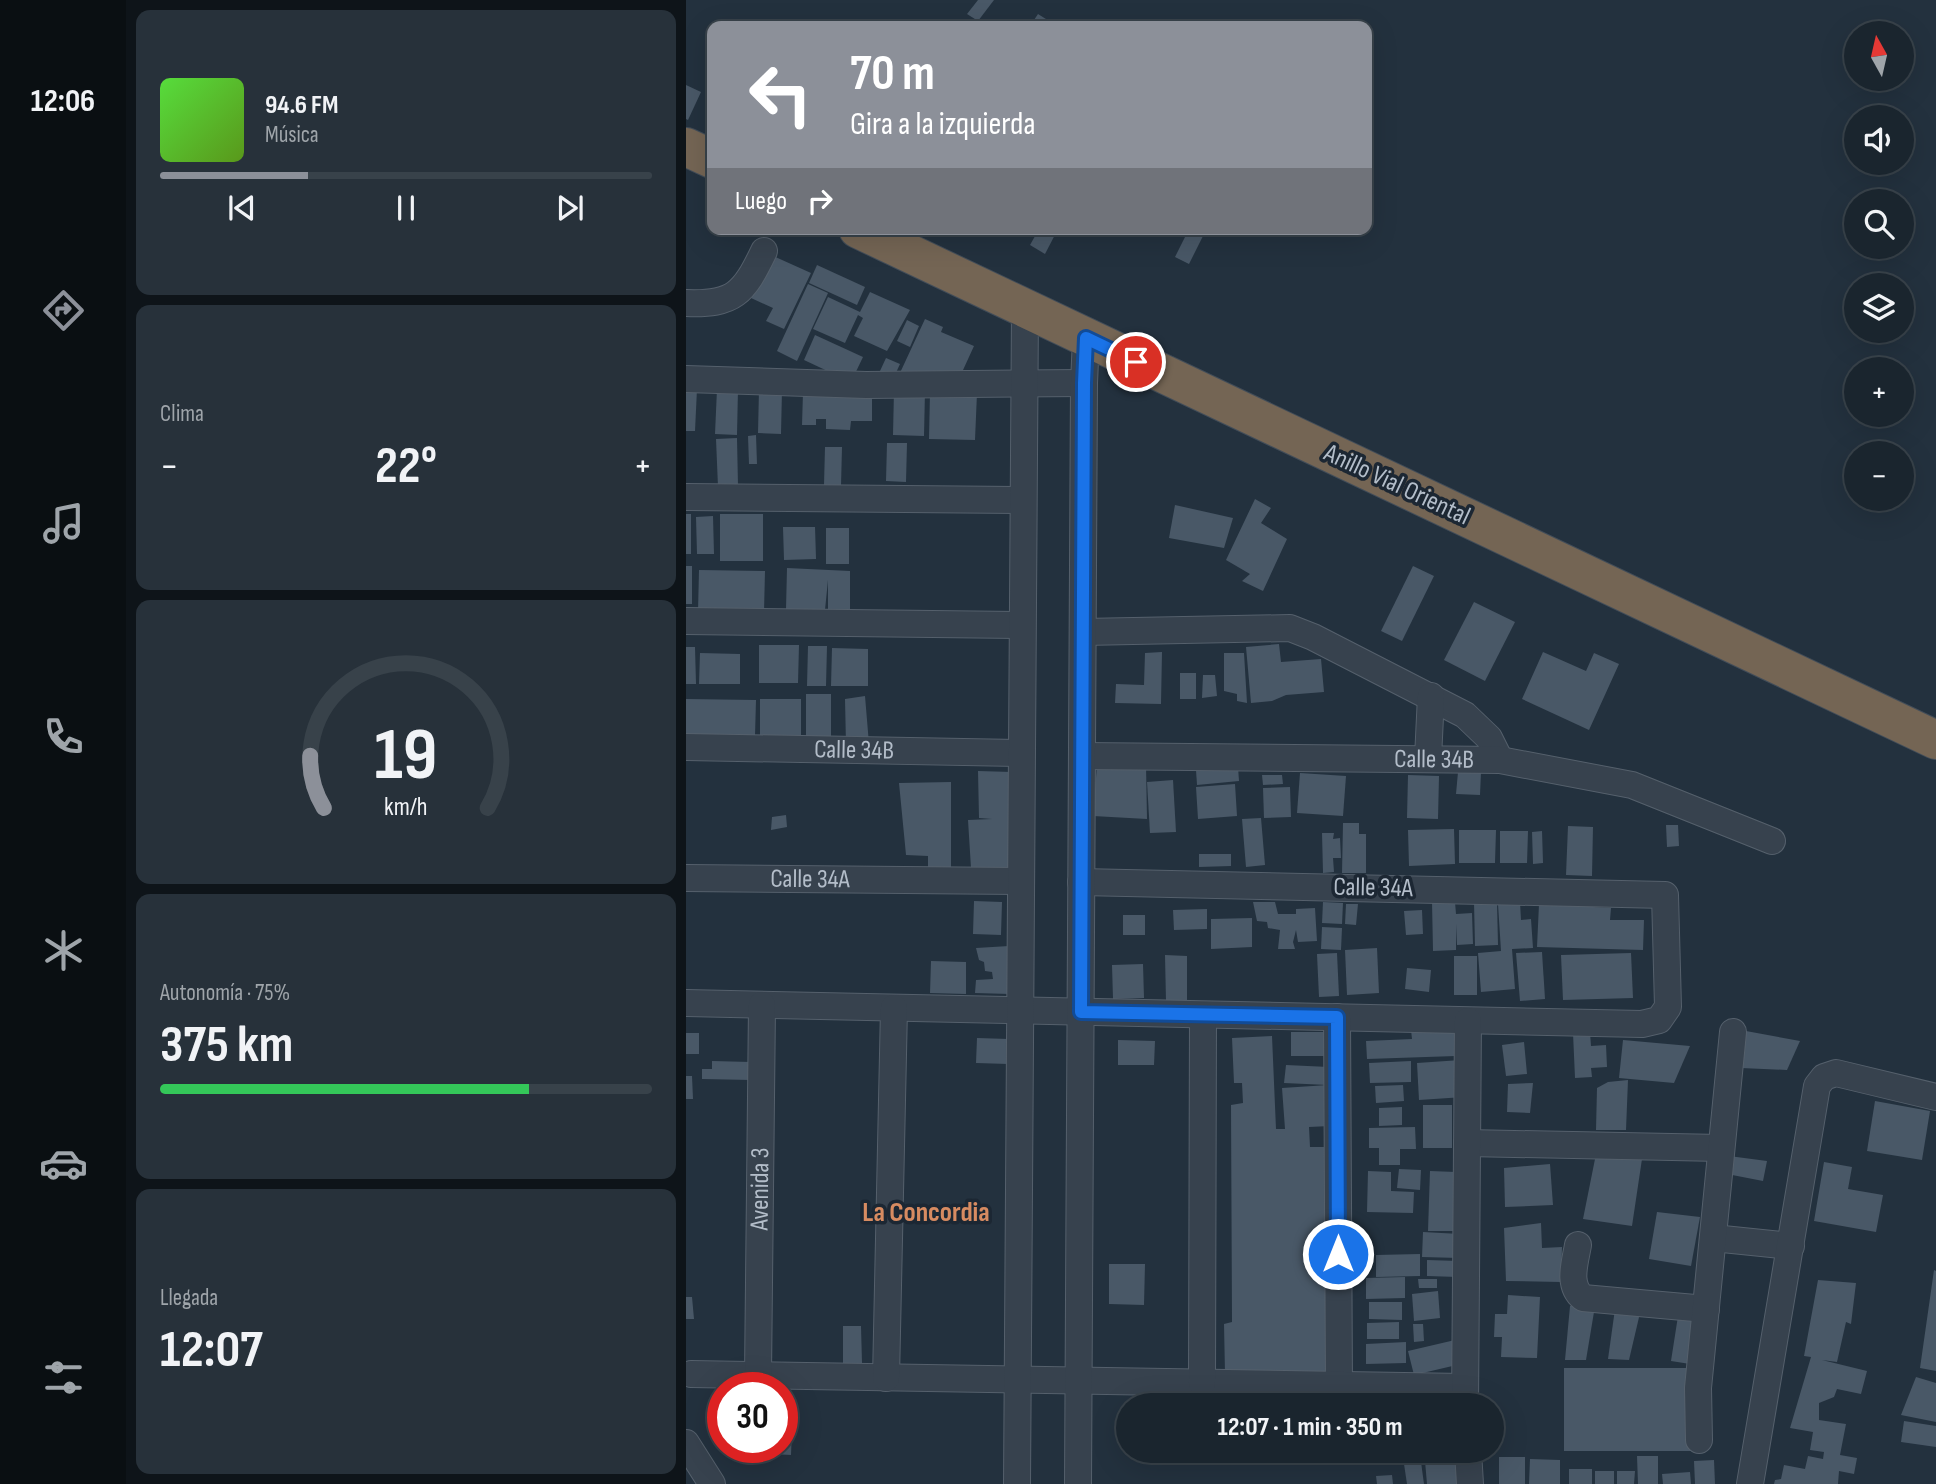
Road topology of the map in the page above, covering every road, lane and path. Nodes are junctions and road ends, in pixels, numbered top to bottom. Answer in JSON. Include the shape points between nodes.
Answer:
{"nodes":[{"id":1,"x":686,"y":147,"type":"edge"},
{"id":2,"x":707,"y":157,"type":"edge"},
{"id":3,"x":870,"y":235,"type":"edge"},
{"id":4,"x":764,"y":251,"type":"dead end"},
{"id":5,"x":686,"y":303,"type":"edge"},
{"id":6,"x":1024,"y":309,"type":"junction"},
{"id":7,"x":1086,"y":338,"type":"junction"},
{"id":8,"x":686,"y":379,"type":"edge"},
{"id":9,"x":1084,"y":383,"type":"junction"},
{"id":10,"x":1024,"y":384,"type":"junction"},
{"id":11,"x":686,"y":497,"type":"edge"},
{"id":12,"x":1022,"y":499,"type":"junction"},
{"id":13,"x":686,"y":621,"type":"edge"},
{"id":14,"x":1021,"y":625,"type":"junction"},
{"id":15,"x":1083,"y":632,"type":"junction"},
{"id":16,"x":1431,"y":696,"type":"junction"},
{"id":17,"x":1936,"y":740,"type":"edge"},
{"id":18,"x":686,"y":747,"type":"edge"},
{"id":19,"x":1020,"y":753,"type":"junction"},
{"id":20,"x":1082,"y":756,"type":"junction"},
{"id":21,"x":1428,"y":758,"type":"junction"},
{"id":22,"x":1500,"y":760,"type":"junction"},
{"id":23,"x":1772,"y":841,"type":"dead end"},
{"id":24,"x":686,"y":878,"type":"edge"},
{"id":25,"x":1020,"y":881,"type":"junction"},
{"id":26,"x":1081,"y":882,"type":"junction"},
{"id":27,"x":686,"y":1003,"type":"edge"},
{"id":28,"x":762,"y":1005,"type":"junction"},
{"id":29,"x":894,"y":1008,"type":"junction"},
{"id":30,"x":1020,"y":1011,"type":"junction"},
{"id":31,"x":1081,"y":1012,"type":"junction"},
{"id":32,"x":1203,"y":1015,"type":"junction"},
{"id":33,"x":1337,"y":1017,"type":"junction"},
{"id":34,"x":1468,"y":1021,"type":"junction"},
{"id":35,"x":1733,"y":1032,"type":"dead end"},
{"id":36,"x":1936,"y":1097,"type":"edge"},
{"id":37,"x":1466,"y":1143,"type":"junction"},
{"id":38,"x":1721,"y":1148,"type":"junction"},
{"id":39,"x":1713,"y":1238,"type":"junction"},
{"id":40,"x":1578,"y":1245,"type":"dead end"},
{"id":41,"x":1791,"y":1246,"type":"junction"},
{"id":42,"x":1706,"y":1309,"type":"junction"},
{"id":43,"x":758,"y":1372,"type":"edge"},
{"id":44,"x":691,"y":1374,"type":"dead end"},
{"id":45,"x":707,"y":1374,"type":"edge"},
{"id":46,"x":798,"y":1376,"type":"edge"},
{"id":47,"x":886,"y":1378,"type":"junction"},
{"id":48,"x":1018,"y":1381,"type":"junction"},
{"id":49,"x":1079,"y":1382,"type":"junction"},
{"id":50,"x":1202,"y":1384,"type":"junction"},
{"id":51,"x":1339,"y":1385,"type":"junction"},
{"id":52,"x":1430,"y":1393,"type":"edge"},
{"id":53,"x":1464,"y":1393,"type":"edge"},
{"id":54,"x":1699,"y":1440,"type":"dead end"},
{"id":55,"x":686,"y":1443,"type":"edge"},
{"id":56,"x":1469,"y":1463,"type":"edge"},
{"id":57,"x":712,"y":1484,"type":"edge"},
{"id":58,"x":1017,"y":1484,"type":"edge"},
{"id":59,"x":1078,"y":1484,"type":"edge"},
{"id":60,"x":1470,"y":1484,"type":"edge"},
{"id":61,"x":1750,"y":1484,"type":"edge"}],
"edges":[{"from":1,"to":2,"type":"highway"},
{"from":3,"to":6,"type":"highway","name":"Anillo Vial Oriental"},
{"from":4,"to":5,"type":"street","via":[[751,279],[734,296],[711,304]]},
{"from":6,"to":7,"type":"highway","name":"Anillo Vial Oriental"},
{"from":6,"to":10,"type":"street"},
{"from":7,"to":9,"type":"street"},
{"from":7,"to":17,"type":"highway","name":"Anillo Vial Oriental"},
{"from":8,"to":10,"type":"street"},
{"from":9,"to":10,"type":"street"},
{"from":9,"to":15,"type":"street"},
{"from":10,"to":12,"type":"street"},
{"from":11,"to":12,"type":"street"},
{"from":12,"to":14,"type":"street"},
{"from":13,"to":14,"type":"street"},
{"from":14,"to":19,"type":"street"},
{"from":15,"to":16,"type":"street","via":[[1290,628]]},
{"from":15,"to":20,"type":"street"},
{"from":16,"to":21,"type":"street"},
{"from":16,"to":22,"type":"street","via":[[1465,715],[1489,738]]},
{"from":18,"to":19,"type":"street","name":"Calle 34B"},
{"from":19,"to":25,"type":"street"},
{"from":20,"to":21,"type":"street","name":"Calle 34B"},
{"from":20,"to":26,"type":"street"},
{"from":21,"to":22,"type":"street","name":"Calle 34B"},
{"from":22,"to":23,"type":"street","name":"Calle 34B","via":[[1632,785]]},
{"from":24,"to":25,"type":"street","name":"Calle 34A"},
{"from":25,"to":30,"type":"street"},
{"from":26,"to":31,"type":"street"},
{"from":26,"to":34,"type":"street","name":"Calle 34A","via":[[1665,895],[1668,1007],[1659,1020],[1642,1024]]},
{"from":27,"to":28,"type":"street"},
{"from":28,"to":29,"type":"street"},
{"from":28,"to":43,"type":"street","name":"Avenida 3"},
{"from":29,"to":30,"type":"street"},
{"from":29,"to":47,"type":"street"},
{"from":30,"to":31,"type":"street"},
{"from":30,"to":48,"type":"street"},
{"from":31,"to":32,"type":"street"},
{"from":31,"to":49,"type":"street"},
{"from":32,"to":33,"type":"street"},
{"from":32,"to":50,"type":"street"},
{"from":33,"to":34,"type":"street"},
{"from":33,"to":51,"type":"street"},
{"from":34,"to":37,"type":"street"},
{"from":35,"to":38,"type":"street"},
{"from":36,"to":41,"type":"street","via":[[1836,1073],[1824,1077],[1817,1086]]},
{"from":37,"to":38,"type":"street"},
{"from":37,"to":53,"type":"street"},
{"from":38,"to":39,"type":"street"},
{"from":39,"to":41,"type":"street"},
{"from":39,"to":42,"type":"street"},
{"from":40,"to":42,"type":"street","via":[[1573,1282],[1575,1292],[1583,1298]]},
{"from":41,"to":61,"type":"street"},
{"from":42,"to":54,"type":"street","via":[[1698,1388]]},
{"from":44,"to":45,"type":"street"},
{"from":46,"to":47,"type":"street"},
{"from":47,"to":48,"type":"street"},
{"from":48,"to":49,"type":"street"},
{"from":48,"to":58,"type":"street"},
{"from":49,"to":50,"type":"street"},
{"from":49,"to":59,"type":"street"},
{"from":50,"to":51,"type":"street"},
{"from":51,"to":52,"type":"street"},
{"from":55,"to":57,"type":"street"},
{"from":56,"to":60,"type":"street"}]}
